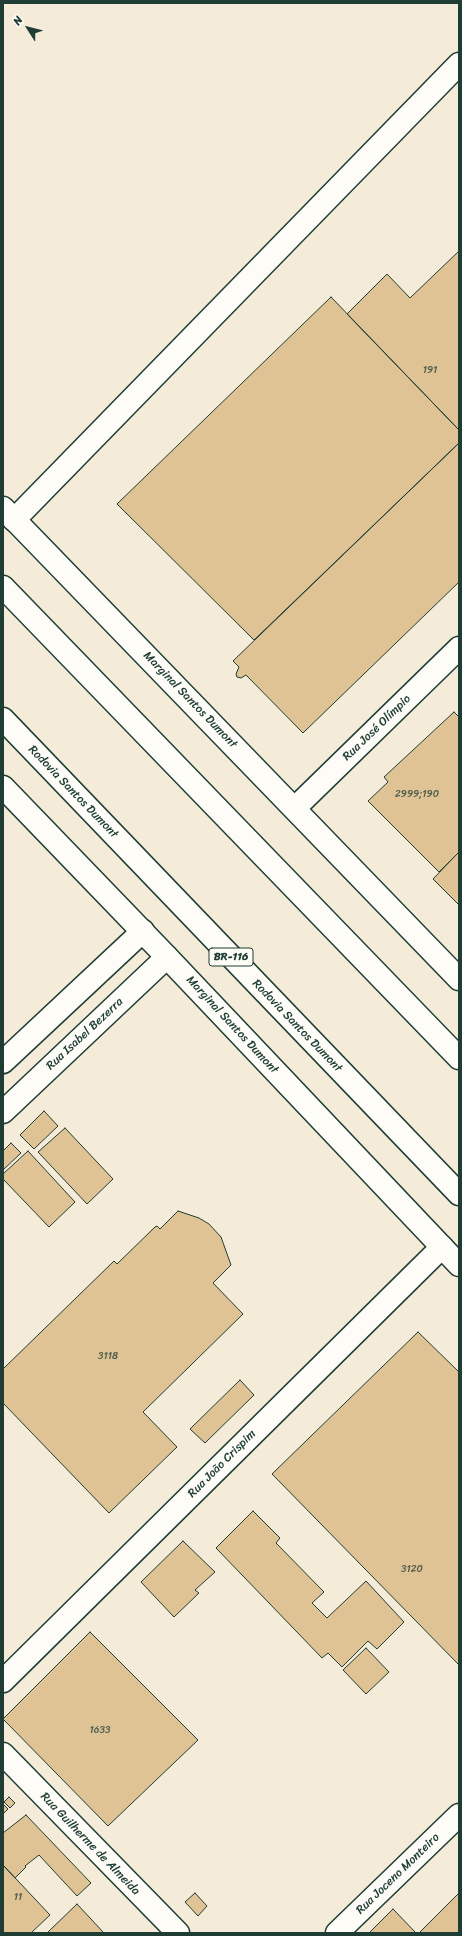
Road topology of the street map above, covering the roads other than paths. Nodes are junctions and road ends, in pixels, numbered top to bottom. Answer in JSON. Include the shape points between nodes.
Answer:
{"nodes":[{"id":1,"x":459,"y":64,"type":"edge"},
{"id":2,"x":8,"y":514,"type":"edge"},
{"id":3,"x":3,"y":587,"type":"edge"},
{"id":4,"x":459,"y":648,"type":"edge"},
{"id":5,"x":3,"y":719,"type":"edge"},
{"id":6,"x":3,"y":787,"type":"edge"},
{"id":7,"x":295,"y":808,"type":"junction"},
{"id":8,"x":143,"y":931,"type":"junction"},
{"id":9,"x":167,"y":957,"type":"junction"},
{"id":10,"x":459,"y":979,"type":"edge"},
{"id":11,"x":459,"y":1058,"type":"edge"},
{"id":12,"x":3,"y":1062,"type":"edge"},
{"id":13,"x":3,"y":1112,"type":"edge"},
{"id":14,"x":459,"y":1194,"type":"edge"},
{"id":15,"x":442,"y":1247,"type":"junction"},
{"id":16,"x":459,"y":1265,"type":"edge"},
{"id":17,"x":3,"y":1681,"type":"edge"},
{"id":18,"x":3,"y":1754,"type":"edge"},
{"id":19,"x":459,"y":1815,"type":"edge"},
{"id":20,"x":178,"y":1933,"type":"edge"},
{"id":21,"x":337,"y":1933,"type":"edge"}],
"edges":[{"from":1,"to":2,"type":"main road"},
{"from":2,"to":7,"type":"main road","name":"Marginal Santos Dumont"},
{"from":3,"to":11,"type":"main road"},
{"from":4,"to":7,"type":"main road","name":"Rua José Olímpio"},
{"from":5,"to":14,"type":"main road","name":"Rodovia Santos Dumont","number":"BR-116"},
{"from":6,"to":8,"type":"main road","name":"Marginal Santos Dumont"},
{"from":7,"to":10,"type":"main road","name":"Marginal Santos Dumont"},
{"from":8,"to":9,"type":"main road","name":"Marginal Santos Dumont"},
{"from":8,"to":12,"type":"main road"},
{"from":9,"to":13,"type":"main road","name":"Rua Isabel Bezerra"},
{"from":9,"to":15,"type":"main road","name":"Marginal Santos Dumont"},
{"from":15,"to":16,"type":"main road","name":"Marginal Santos Dumont"},
{"from":15,"to":17,"type":"main road","name":"Rua João Crispim"},
{"from":18,"to":20,"type":"main road","name":"Rua Guilherme de Almeida"},
{"from":19,"to":21,"type":"main road","name":"Rua Joceno Monteiro"}]}
